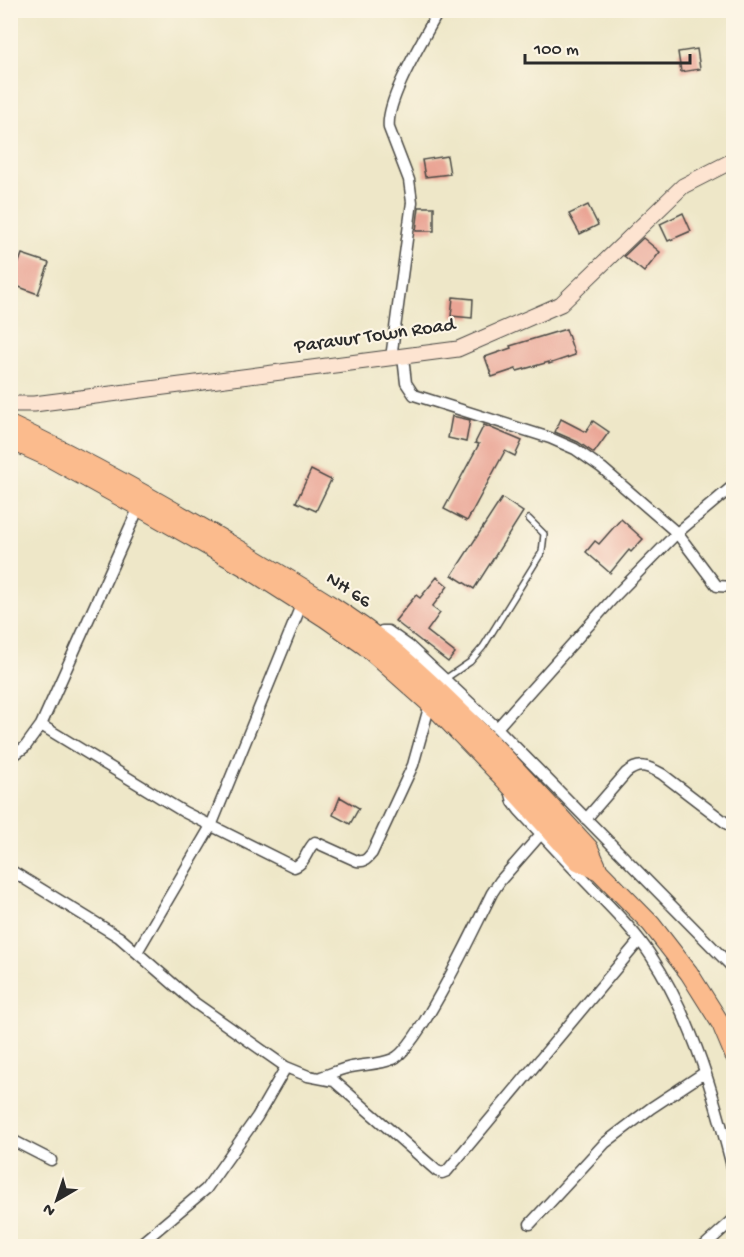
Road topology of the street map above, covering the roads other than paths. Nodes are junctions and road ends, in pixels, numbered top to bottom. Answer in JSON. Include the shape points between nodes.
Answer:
{"nodes":[{"id":1,"x":439,"y":10,"type":"edge"},
{"id":2,"x":734,"y":160,"type":"edge"},
{"id":3,"x":397,"y":357,"type":"junction"},
{"id":4,"x":34,"y":404,"type":"junction"},
{"id":5,"x":10,"y":405,"type":"edge"},
{"id":6,"x":11,"y":430,"type":"edge"},
{"id":7,"x":734,"y":485,"type":"edge"},
{"id":8,"x":139,"y":507,"type":"junction"},
{"id":9,"x":530,"y":519,"type":"dead end"},
{"id":10,"x":677,"y":533,"type":"junction"},
{"id":11,"x":734,"y":587,"type":"edge"},
{"id":12,"x":302,"y":603,"type":"junction"},
{"id":13,"x":376,"y":637,"type":"junction"},
{"id":14,"x":445,"y":679,"type":"junction"},
{"id":15,"x":430,"y":704,"type":"junction"},
{"id":16,"x":41,"y":725,"type":"junction"},
{"id":17,"x":497,"y":728,"type":"junction"},
{"id":18,"x":10,"y":758,"type":"edge"},
{"id":19,"x":511,"y":788,"type":"junction"},
{"id":20,"x":586,"y":819,"type":"junction"},
{"id":21,"x":211,"y":826,"type":"junction"},
{"id":22,"x":734,"y":829,"type":"edge"},
{"id":23,"x":541,"y":834,"type":"junction"},
{"id":24,"x":10,"y":870,"type":"edge"},
{"id":25,"x":599,"y":871,"type":"junction"},
{"id":26,"x":639,"y":940,"type":"junction"},
{"id":27,"x":137,"y":952,"type":"junction"},
{"id":28,"x":734,"y":969,"type":"edge"},
{"id":29,"x":734,"y":1055,"type":"edge"},
{"id":30,"x":286,"y":1067,"type":"junction"},
{"id":31,"x":704,"y":1073,"type":"junction"},
{"id":32,"x":318,"y":1078,"type":"junction"},
{"id":33,"x":10,"y":1139,"type":"edge"},
{"id":34,"x":51,"y":1160,"type":"dead end"},
{"id":35,"x":734,"y":1174,"type":"edge"},
{"id":36,"x":734,"y":1219,"type":"edge"},
{"id":37,"x":530,"y":1224,"type":"dead end"},
{"id":38,"x":138,"y":1246,"type":"edge"},
{"id":39,"x":704,"y":1246,"type":"edge"}],
"edges":[{"from":1,"to":3,"type":"street","via":[[397,92],[388,120],[409,180],[412,202]]},
{"from":2,"to":3,"type":"main road","name":"Paravur Town Road","via":[[682,186],[561,304],[458,349]]},
{"from":3,"to":4,"type":"main road","name":"Paravur Town Road"},
{"from":3,"to":10,"type":"street","via":[[414,395],[575,449]]},
{"from":4,"to":5,"type":"main road","name":"Paravur Town Road"},
{"from":4,"to":6,"type":"main road"},
{"from":6,"to":8,"type":"highway","name":"NH 66","via":[[52,459]]},
{"from":6,"to":13,"type":"highway","name":"NH 66","via":[[130,485],[322,600]]},
{"from":7,"to":10,"type":"street"},
{"from":8,"to":12,"type":"highway","name":"NH 66"},
{"from":8,"to":16,"type":"street"},
{"from":9,"to":14,"type":"lane","via":[[544,534],[542,552],[483,647],[470,662]]},
{"from":10,"to":11,"type":"street","via":[[717,586]]},
{"from":10,"to":17,"type":"street"},
{"from":12,"to":15,"type":"highway","name":"NH 66","via":[[365,646]]},
{"from":12,"to":21,"type":"street"},
{"from":13,"to":14,"type":"street","via":[[381,631],[390,631]]},
{"from":13,"to":25,"type":"highway","name":"NH 66","via":[[489,742],[590,848]]},
{"from":14,"to":17,"type":"street"},
{"from":15,"to":19,"type":"highway","name":"NH 66"},
{"from":15,"to":21,"type":"street","via":[[413,765],[372,852],[363,861],[315,842],[302,863],[294,867]]},
{"from":16,"to":18,"type":"street","via":[[25,747]]},
{"from":16,"to":21,"type":"street"},
{"from":17,"to":20,"type":"street"},
{"from":19,"to":23,"type":"street","via":[[513,802]]},
{"from":19,"to":25,"type":"highway","name":"NH 66","via":[[578,861]]},
{"from":20,"to":22,"type":"street","via":[[626,773],[641,766],[662,774]]},
{"from":20,"to":28,"type":"street"},
{"from":21,"to":27,"type":"street"},
{"from":23,"to":26,"type":"street"},
{"from":23,"to":32,"type":"street","via":[[492,893],[405,1050],[394,1059]]},
{"from":24,"to":27,"type":"street"},
{"from":25,"to":29,"type":"highway","name":"NH 66","via":[[651,924],[689,973],[721,1024]]},
{"from":26,"to":31,"type":"street","via":[[674,996]]},
{"from":26,"to":32,"type":"street","via":[[445,1172],[437,1170],[334,1081]]},
{"from":27,"to":30,"type":"street","via":[[195,1003]]},
{"from":30,"to":32,"type":"street"},
{"from":30,"to":38,"type":"street","via":[[206,1189]]},
{"from":31,"to":35,"type":"street"},
{"from":31,"to":37,"type":"street","via":[[605,1143]]},
{"from":33,"to":34,"type":"street"},
{"from":36,"to":39,"type":"street"}]}
